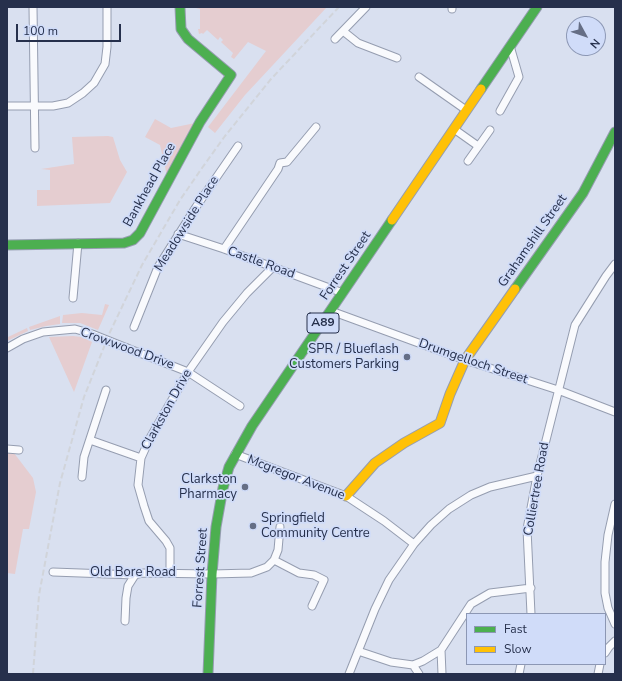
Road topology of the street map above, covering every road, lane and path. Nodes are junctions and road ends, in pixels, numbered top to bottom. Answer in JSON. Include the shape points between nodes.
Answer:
{"nodes":[{"id":1,"x":33,"y":7,"type":"edge"},
{"id":2,"x":107,"y":7,"type":"edge"},
{"id":3,"x":180,"y":7,"type":"edge"},
{"id":4,"x":366,"y":7,"type":"edge"},
{"id":5,"x":537,"y":7,"type":"edge"},
{"id":6,"x":343,"y":31,"type":"junction"},
{"id":7,"x":335,"y":39,"type":"dead end"},
{"id":8,"x":510,"y":46,"type":"junction"},
{"id":9,"x":397,"y":58,"type":"dead end"},
{"id":10,"x":419,"y":77,"type":"dead end"},
{"id":11,"x":7,"y":106,"type":"edge"},
{"id":12,"x":34,"y":107,"type":"junction"},
{"id":13,"x":466,"y":110,"type":"junction"},
{"id":14,"x":500,"y":111,"type":"dead end"},
{"id":15,"x":316,"y":127,"type":"dead end"},
{"id":16,"x":454,"y":128,"type":"junction"},
{"id":17,"x":490,"y":130,"type":"dead end"},
{"id":18,"x":615,"y":132,"type":"edge"},
{"id":19,"x":238,"y":146,"type":"dead end"},
{"id":20,"x":478,"y":146,"type":"junction"},
{"id":21,"x":35,"y":148,"type":"dead end"},
{"id":22,"x":468,"y":161,"type":"dead end"},
{"id":23,"x":178,"y":234,"type":"junction"},
{"id":24,"x":78,"y":243,"type":"junction"},
{"id":25,"x":7,"y":245,"type":"edge"},
{"id":26,"x":224,"y":249,"type":"junction"},
{"id":27,"x":615,"y":264,"type":"edge"},
{"id":28,"x":273,"y":267,"type":"junction"},
{"id":29,"x":343,"y":293,"type":"junction"},
{"id":30,"x":73,"y":298,"type":"dead end"},
{"id":31,"x":331,"y":311,"type":"junction"},
{"id":32,"x":134,"y":327,"type":"dead end"},
{"id":33,"x":7,"y":348,"type":"edge"},
{"id":34,"x":465,"y":360,"type":"junction"},
{"id":35,"x":188,"y":372,"type":"junction"},
{"id":36,"x":106,"y":390,"type":"dead end"},
{"id":37,"x":558,"y":390,"type":"junction"},
{"id":38,"x":240,"y":406,"type":"dead end"},
{"id":39,"x":615,"y":412,"type":"edge"},
{"id":40,"x":90,"y":440,"type":"junction"},
{"id":41,"x":7,"y":449,"type":"edge"},
{"id":42,"x":19,"y":450,"type":"dead end"},
{"id":43,"x":235,"y":454,"type":"junction"},
{"id":44,"x":141,"y":458,"type":"junction"},
{"id":45,"x":537,"y":476,"type":"junction"},
{"id":46,"x":82,"y":477,"type":"dead end"},
{"id":47,"x":346,"y":496,"type":"junction"},
{"id":48,"x":615,"y":504,"type":"edge"},
{"id":49,"x":280,"y":528,"type":"dead end"},
{"id":50,"x":414,"y":544,"type":"junction"},
{"id":51,"x":274,"y":560,"type":"junction"},
{"id":52,"x":53,"y":572,"type":"dead end"},
{"id":53,"x":170,"y":573,"type":"junction"},
{"id":54,"x":212,"y":574,"type":"junction"},
{"id":55,"x":135,"y":575,"type":"junction"},
{"id":56,"x":530,"y":588,"type":"junction"},
{"id":57,"x":312,"y":606,"type":"dead end"},
{"id":58,"x":531,"y":613,"type":"edge"},
{"id":59,"x":125,"y":621,"type":"dead end"},
{"id":60,"x":615,"y":624,"type":"edge"},
{"id":61,"x":615,"y":642,"type":"edge"},
{"id":62,"x":441,"y":650,"type":"junction"},
{"id":63,"x":358,"y":651,"type":"junction"},
{"id":64,"x":606,"y":651,"type":"edge"},
{"id":65,"x":413,"y":665,"type":"junction"},
{"id":66,"x":350,"y":672,"type":"edge"},
{"id":67,"x":208,"y":674,"type":"edge"},
{"id":68,"x":419,"y":674,"type":"edge"},
{"id":69,"x":442,"y":674,"type":"edge"}],
"edges":[{"from":1,"to":12,"type":"street"},
{"from":2,"to":12,"type":"street","via":[[107,47],[104,64],[94,83],[68,103]]},
{"from":3,"to":24,"type":"street","name":"Bankhead Place","via":[[181,29],[188,39],[230,76],[200,122],[133,240],[124,243]]},
{"from":4,"to":6,"type":"street"},
{"from":5,"to":8,"type":"street","name":"Forrest Street","number":"A89"},
{"from":6,"to":7,"type":"street"},
{"from":6,"to":9,"type":"street","via":[[358,43]]},
{"from":8,"to":13,"type":"street","name":"Forrest Street","number":"A89"},
{"from":8,"to":14,"type":"street","via":[[519,77]]},
{"from":10,"to":13,"type":"street"},
{"from":11,"to":12,"type":"street"},
{"from":12,"to":21,"type":"street"},
{"from":13,"to":16,"type":"street","name":"Forrest Street","number":"A89"},
{"from":15,"to":26,"type":"street","via":[[287,162],[280,163]]},
{"from":16,"to":20,"type":"street"},
{"from":16,"to":29,"type":"street","name":"Forrest Street","number":"A89"},
{"from":17,"to":20,"type":"street"},
{"from":18,"to":34,"type":"street","name":"Grahamshill Street","via":[[583,194]]},
{"from":19,"to":23,"type":"street","name":"Meadowside Place"},
{"from":20,"to":22,"type":"street"},
{"from":23,"to":26,"type":"street","name":"Castle Road"},
{"from":23,"to":32,"type":"street","name":"Meadowside Place","via":[[158,267]]},
{"from":24,"to":25,"type":"street","name":"Bankhead Place"},
{"from":24,"to":30,"type":"street"},
{"from":26,"to":28,"type":"street","name":"Castle Road"},
{"from":27,"to":37,"type":"street","name":"Colliertree Road","via":[[575,325]]},
{"from":28,"to":29,"type":"street","name":"Castle Road"},
{"from":28,"to":35,"type":"street","name":"Clarkston Drive","via":[[223,322]]},
{"from":29,"to":31,"type":"street","name":"Forrest Street","number":"A89"},
{"from":31,"to":34,"type":"street","name":"Drumgelloch Street"},
{"from":31,"to":43,"type":"street","name":"Forrest Street","number":"A89"},
{"from":33,"to":35,"type":"street","name":"Crowwood Drive","bridge":true,"via":[[43,332],[75,329]]},
{"from":34,"to":37,"type":"street","name":"Drumgelloch Street"},
{"from":34,"to":47,"type":"street","name":"Grahamshill Street","via":[[440,423],[404,443],[376,463]]},
{"from":35,"to":38,"type":"street","name":"Crowwood Drive"},
{"from":35,"to":44,"type":"street","name":"Clarkston Drive"},
{"from":36,"to":40,"type":"street"},
{"from":37,"to":39,"type":"street","name":"Drumgelloch Street"},
{"from":37,"to":45,"type":"street","name":"Colliertree Road"},
{"from":40,"to":44,"type":"street"},
{"from":40,"to":46,"type":"street","via":[[84,457]]},
{"from":41,"to":42,"type":"street"},
{"from":43,"to":47,"type":"street","name":"Mcgregor Avenue"},
{"from":43,"to":54,"type":"street","name":"Forrest Street","number":"A89","via":[[223,488]]},
{"from":44,"to":53,"type":"street","name":"Clarkston Drive","via":[[138,484],[149,520],[170,548]]},
{"from":45,"to":50,"type":"street","via":[[490,487],[471,495],[449,509]]},
{"from":45,"to":56,"type":"street","name":"Colliertree Road","via":[[527,529]]},
{"from":47,"to":50,"type":"street","name":"Mcgregor Avenue"},
{"from":48,"to":60,"type":"street","via":[[608,535],[605,593]]},
{"from":49,"to":51,"type":"street","via":[[278,550]]},
{"from":50,"to":63,"type":"street","via":[[389,580]]},
{"from":51,"to":54,"type":"street","name":"Old Bore Road","via":[[268,567],[251,573]]},
{"from":51,"to":57,"type":"street","via":[[324,580]]},
{"from":52,"to":55,"type":"street","name":"Old Bore Road"},
{"from":53,"to":54,"type":"street","name":"Old Bore Road"},
{"from":53,"to":55,"type":"street","name":"Old Bore Road"},
{"from":54,"to":67,"type":"street","name":"Forrest Street","number":"A89"},
{"from":55,"to":59,"type":"street","via":[[128,586]]},
{"from":56,"to":58,"type":"street","name":"Colliertree Road"},
{"from":56,"to":62,"type":"street","via":[[490,593],[471,604]]},
{"from":61,"to":64,"type":"street"},
{"from":62,"to":65,"type":"street"},
{"from":62,"to":69,"type":"street"},
{"from":63,"to":65,"type":"street","via":[[391,662]]},
{"from":63,"to":66,"type":"street"},
{"from":65,"to":68,"type":"street"}]}
